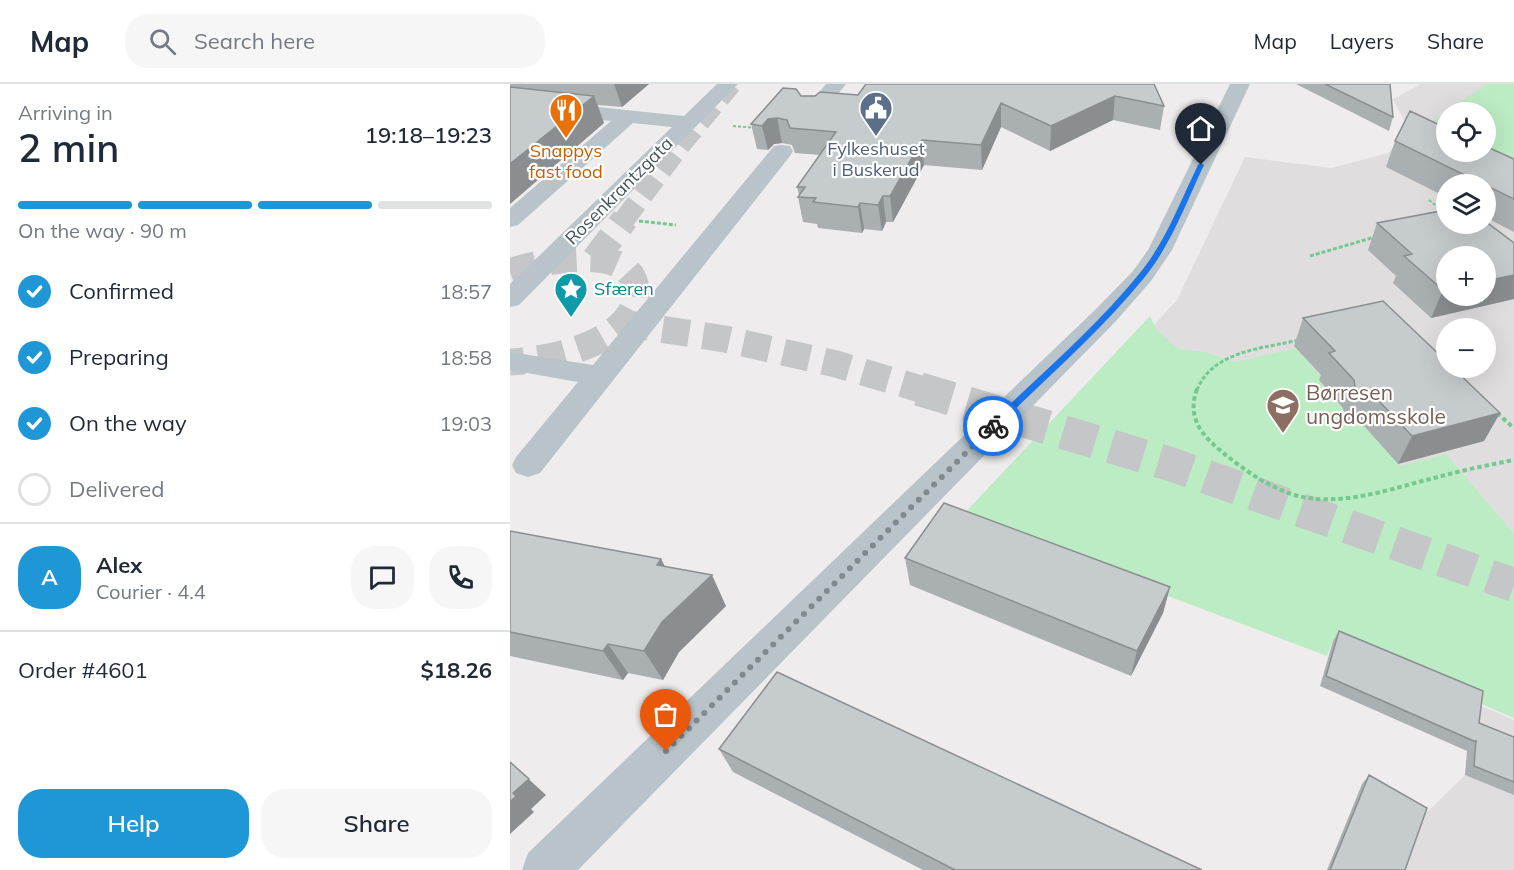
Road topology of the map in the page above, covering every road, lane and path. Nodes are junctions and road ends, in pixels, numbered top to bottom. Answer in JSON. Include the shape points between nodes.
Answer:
{"nodes":[{"id":1,"x":728,"y":84,"type":"edge"},
{"id":2,"x":836,"y":84,"type":"edge"},
{"id":3,"x":1240,"y":84,"type":"edge"},
{"id":4,"x":510,"y":104,"type":"edge"},
{"id":5,"x":812,"y":114,"type":"edge"},
{"id":6,"x":628,"y":117,"type":"junction"},
{"id":7,"x":688,"y":123,"type":"junction"},
{"id":8,"x":782,"y":151,"type":"dead end"},
{"id":9,"x":1429,"y":200,"type":"dead end"},
{"id":10,"x":1436,"y":206,"type":"edge"},
{"id":11,"x":594,"y":216,"type":"junction"},
{"id":12,"x":510,"y":220,"type":"edge"},
{"id":13,"x":719,"y":229,"type":"junction"},
{"id":14,"x":1379,"y":236,"type":"edge"},
{"id":15,"x":1310,"y":256,"type":"dead end"},
{"id":16,"x":510,"y":299,"type":"edge"},
{"id":17,"x":1303,"y":339,"type":"dead end"},
{"id":18,"x":510,"y":361,"type":"edge"},
{"id":19,"x":600,"y":376,"type":"junction"},
{"id":20,"x":1496,"y":412,"type":"edge"},
{"id":21,"x":1514,"y":428,"type":"edge"},
{"id":22,"x":1514,"y":460,"type":"edge"},
{"id":23,"x":528,"y":465,"type":"dead end"},
{"id":24,"x":545,"y":870,"type":"edge"}],
"edges":[{"from":1,"to":7,"type":"street","name":"Rosenkrantzgata"},
{"from":2,"to":5,"type":"street"},
{"from":3,"to":24,"type":"street","via":[[1160,250],[1142,276]]},
{"from":4,"to":6,"type":"street"},
{"from":6,"to":7,"type":"street"},
{"from":6,"to":12,"type":"street"},
{"from":7,"to":11,"type":"street","name":"Rosenkrantzgata"},
{"from":8,"to":13,"type":"street"},
{"from":9,"to":10,"type":"path"},
{"from":11,"to":13,"type":"path"},
{"from":11,"to":16,"type":"street","name":"Rosenkrantzgata"},
{"from":13,"to":19,"type":"street"},
{"from":14,"to":15,"type":"path"},
{"from":17,"to":22,"type":"path","via":[[1227,359],[1212,367],[1196,388],[1195,424],[1214,446],[1266,484],[1305,498],[1337,501]]},
{"from":18,"to":19,"type":"street"},
{"from":19,"to":23,"type":"street"},
{"from":20,"to":21,"type":"path"}]}
